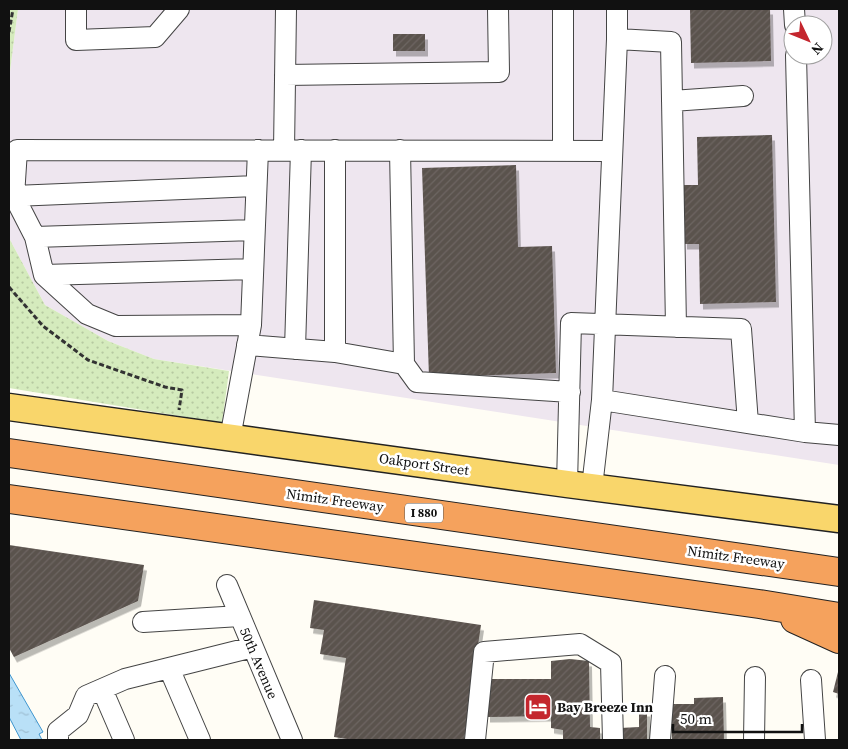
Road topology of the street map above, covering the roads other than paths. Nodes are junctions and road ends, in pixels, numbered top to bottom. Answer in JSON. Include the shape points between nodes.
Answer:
{"nodes":[{"id":1,"x":76,"y":9,"type":"edge"},
{"id":2,"x":179,"y":9,"type":"edge"},
{"id":3,"x":286,"y":9,"type":"edge"},
{"id":4,"x":498,"y":9,"type":"edge"},
{"id":5,"x":562,"y":9,"type":"edge"},
{"id":6,"x":617,"y":9,"type":"edge"},
{"id":7,"x":617,"y":39,"type":"junction"},
{"id":8,"x":796,"y":65,"type":"edge"},
{"id":9,"x":285,"y":75,"type":"junction"},
{"id":10,"x":743,"y":96,"type":"dead end"},
{"id":11,"x":672,"y":101,"type":"junction"},
{"id":12,"x":258,"y":150,"type":"junction"},
{"id":13,"x":292,"y":150,"type":"junction"},
{"id":14,"x":335,"y":150,"type":"junction"},
{"id":15,"x":400,"y":150,"type":"junction"},
{"id":16,"x":563,"y":150,"type":"junction"},
{"id":17,"x":612,"y":151,"type":"junction"},
{"id":18,"x":256,"y":186,"type":"junction"},
{"id":19,"x":14,"y":196,"type":"junction"},
{"id":20,"x":254,"y":230,"type":"junction"},
{"id":21,"x":35,"y":237,"type":"junction"},
{"id":22,"x":253,"y":268,"type":"junction"},
{"id":23,"x":44,"y":274,"type":"junction"},
{"id":24,"x":605,"y":324,"type":"junction"},
{"id":25,"x":251,"y":325,"type":"junction"},
{"id":26,"x":676,"y":326,"type":"junction"},
{"id":27,"x":247,"y":345,"type":"junction"},
{"id":28,"x":295,"y":349,"type":"junction"},
{"id":29,"x":334,"y":352,"type":"junction"},
{"id":30,"x":404,"y":364,"type":"junction"},
{"id":31,"x":570,"y":392,"type":"junction"},
{"id":32,"x":602,"y":400,"type":"junction"},
{"id":33,"x":9,"y":407,"type":"edge"},
{"id":34,"x":748,"y":423,"type":"junction"},
{"id":35,"x":805,"y":432,"type":"junction"},
{"id":36,"x":839,"y":435,"type":"edge"},
{"id":37,"x":230,"y":438,"type":"junction"},
{"id":38,"x":9,"y":453,"type":"edge"},
{"id":39,"x":579,"y":485,"type":"junction"},
{"id":40,"x":9,"y":499,"type":"edge"},
{"id":41,"x":839,"y":519,"type":"edge"},
{"id":42,"x":838,"y":572,"type":"edge"},
{"id":43,"x":227,"y":585,"type":"dead end"},
{"id":44,"x":759,"y":604,"type":"junction"},
{"id":45,"x":240,"y":616,"type":"junction"},
{"id":46,"x":839,"y":617,"type":"edge"},
{"id":47,"x":143,"y":622,"type":"dead end"},
{"id":48,"x":839,"y":639,"type":"edge"},
{"id":49,"x":253,"y":647,"type":"junction"},
{"id":50,"x":169,"y":668,"type":"junction"},
{"id":51,"x":666,"y":676,"type":"dead end"},
{"id":52,"x":755,"y":677,"type":"dead end"},
{"id":53,"x":811,"y":680,"type":"dead end"},
{"id":54,"x":102,"y":689,"type":"junction"},
{"id":55,"x":58,"y":740,"type":"edge"},
{"id":56,"x":124,"y":740,"type":"edge"},
{"id":57,"x":200,"y":740,"type":"edge"},
{"id":58,"x":292,"y":740,"type":"edge"},
{"id":59,"x":476,"y":740,"type":"edge"},
{"id":60,"x":613,"y":740,"type":"edge"},
{"id":61,"x":660,"y":740,"type":"edge"},
{"id":62,"x":754,"y":740,"type":"edge"},
{"id":63,"x":815,"y":740,"type":"edge"}],
"edges":[{"from":1,"to":2,"type":"street","via":[[76,40],[155,37]]},
{"from":3,"to":9,"type":"street"},
{"from":4,"to":9,"type":"street","via":[[499,72]]},
{"from":5,"to":16,"type":"street"},
{"from":6,"to":7,"type":"street"},
{"from":7,"to":11,"type":"street","via":[[671,42]]},
{"from":7,"to":17,"type":"street"},
{"from":8,"to":35,"type":"street"},
{"from":9,"to":13,"type":"street"},
{"from":10,"to":11,"type":"street"},
{"from":11,"to":26,"type":"street"},
{"from":12,"to":13,"type":"street"},
{"from":12,"to":18,"type":"street"},
{"from":12,"to":19,"type":"street","via":[[17,150]]},
{"from":13,"to":14,"type":"street"},
{"from":13,"to":28,"type":"street"},
{"from":14,"to":15,"type":"street"},
{"from":14,"to":29,"type":"street"},
{"from":15,"to":16,"type":"street"},
{"from":15,"to":30,"type":"street"},
{"from":16,"to":17,"type":"street"},
{"from":17,"to":24,"type":"street"},
{"from":18,"to":19,"type":"street"},
{"from":18,"to":20,"type":"street"},
{"from":19,"to":21,"type":"street"},
{"from":20,"to":21,"type":"street"},
{"from":20,"to":22,"type":"street"},
{"from":21,"to":23,"type":"street"},
{"from":22,"to":23,"type":"street"},
{"from":22,"to":25,"type":"street"},
{"from":23,"to":25,"type":"street","via":[[86,314],[116,326]]},
{"from":24,"to":26,"type":"street"},
{"from":24,"to":31,"type":"street","via":[[571,323]]},
{"from":24,"to":32,"type":"street"},
{"from":25,"to":27,"type":"street"},
{"from":26,"to":34,"type":"street","via":[[741,329]]},
{"from":27,"to":28,"type":"street"},
{"from":27,"to":37,"type":"street"},
{"from":28,"to":29,"type":"street"},
{"from":29,"to":30,"type":"street"},
{"from":30,"to":31,"type":"street","via":[[417,382]]},
{"from":31,"to":39,"type":"street"},
{"from":32,"to":34,"type":"street"},
{"from":32,"to":39,"type":"street"},
{"from":33,"to":37,"type":"main road","name":"Oakport Street"},
{"from":34,"to":35,"type":"street"},
{"from":35,"to":36,"type":"street"},
{"from":37,"to":39,"type":"main road","name":"Oakport Street"},
{"from":38,"to":42,"type":"highway","name":"Nimitz Freeway","number":"I 880"},
{"from":39,"to":41,"type":"main road","name":"Oakport Street"},
{"from":40,"to":44,"type":"highway"},
{"from":43,"to":45,"type":"street","name":"50th Avenue"},
{"from":44,"to":46,"type":"highway"},
{"from":44,"to":48,"type":"highway"},
{"from":45,"to":47,"type":"street"},
{"from":45,"to":49,"type":"street","name":"50th Avenue"},
{"from":49,"to":50,"type":"street"},
{"from":49,"to":58,"type":"street","name":"50th Avenue"},
{"from":50,"to":54,"type":"street","via":[[125,679]]},
{"from":50,"to":57,"type":"street"},
{"from":51,"to":61,"type":"street"},
{"from":52,"to":62,"type":"street"},
{"from":53,"to":63,"type":"street"},
{"from":54,"to":55,"type":"street","via":[[86,696],[78,715],[58,731]]},
{"from":54,"to":56,"type":"street"},
{"from":59,"to":60,"type":"street","via":[[484,652],[580,644],[611,663]]}]}
